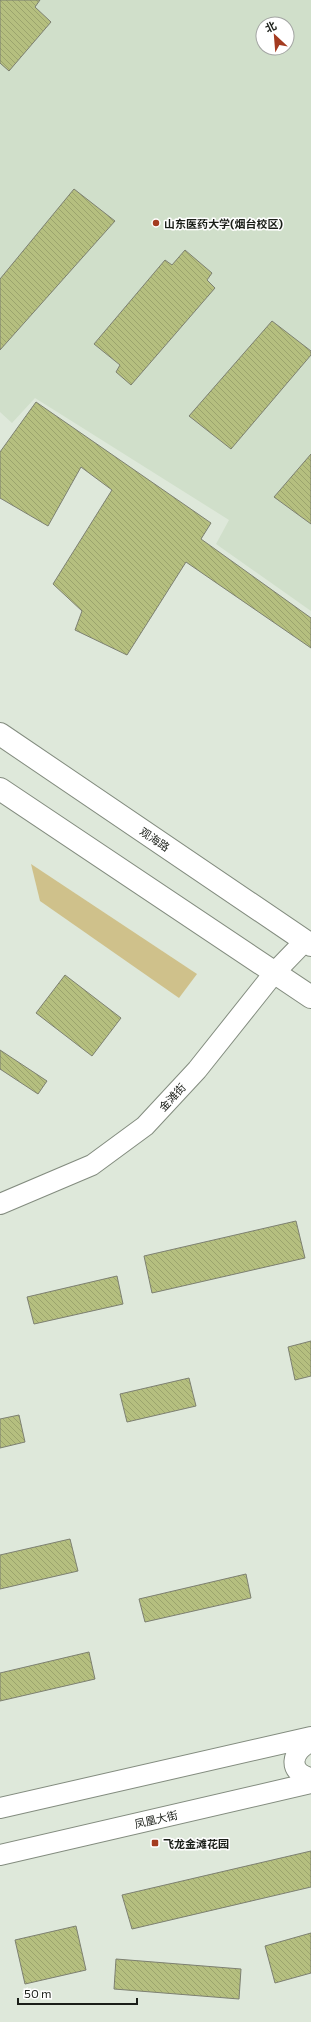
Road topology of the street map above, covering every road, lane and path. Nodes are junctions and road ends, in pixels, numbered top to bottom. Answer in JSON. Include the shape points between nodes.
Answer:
{"nodes":[{"id":1,"x":0,"y":734,"type":"edge"},
{"id":2,"x":0,"y":789,"type":"edge"},
{"id":3,"x":308,"y":943,"type":"edge"},
{"id":4,"x":275,"y":972,"type":"junction"},
{"id":5,"x":311,"y":997,"type":"edge"},
{"id":6,"x":0,"y":1204,"type":"edge"},
{"id":7,"x":311,"y":1737,"type":"edge"},
{"id":8,"x":311,"y":1742,"type":"edge"},
{"id":9,"x":311,"y":1778,"type":"edge"},
{"id":10,"x":311,"y":1783,"type":"edge"},
{"id":11,"x":0,"y":1808,"type":"edge"},
{"id":12,"x":0,"y":1855,"type":"edge"}],
"edges":[{"from":1,"to":3,"type":"main road","name":"观海路"},
{"from":2,"to":4,"type":"main road"},
{"from":3,"to":4,"type":"main road","name":"金滩街"},
{"from":4,"to":5,"type":"main road"},
{"from":4,"to":6,"type":"main road","name":"金滩街","via":[[197,1070],[145,1126],[92,1165]]},
{"from":7,"to":11,"type":"main road"},
{"from":8,"to":9,"type":"main road","via":[[303,1745],[296,1753],[294,1761],[302,1776]]},
{"from":10,"to":12,"type":"main road","name":"凤凰大街"}]}
